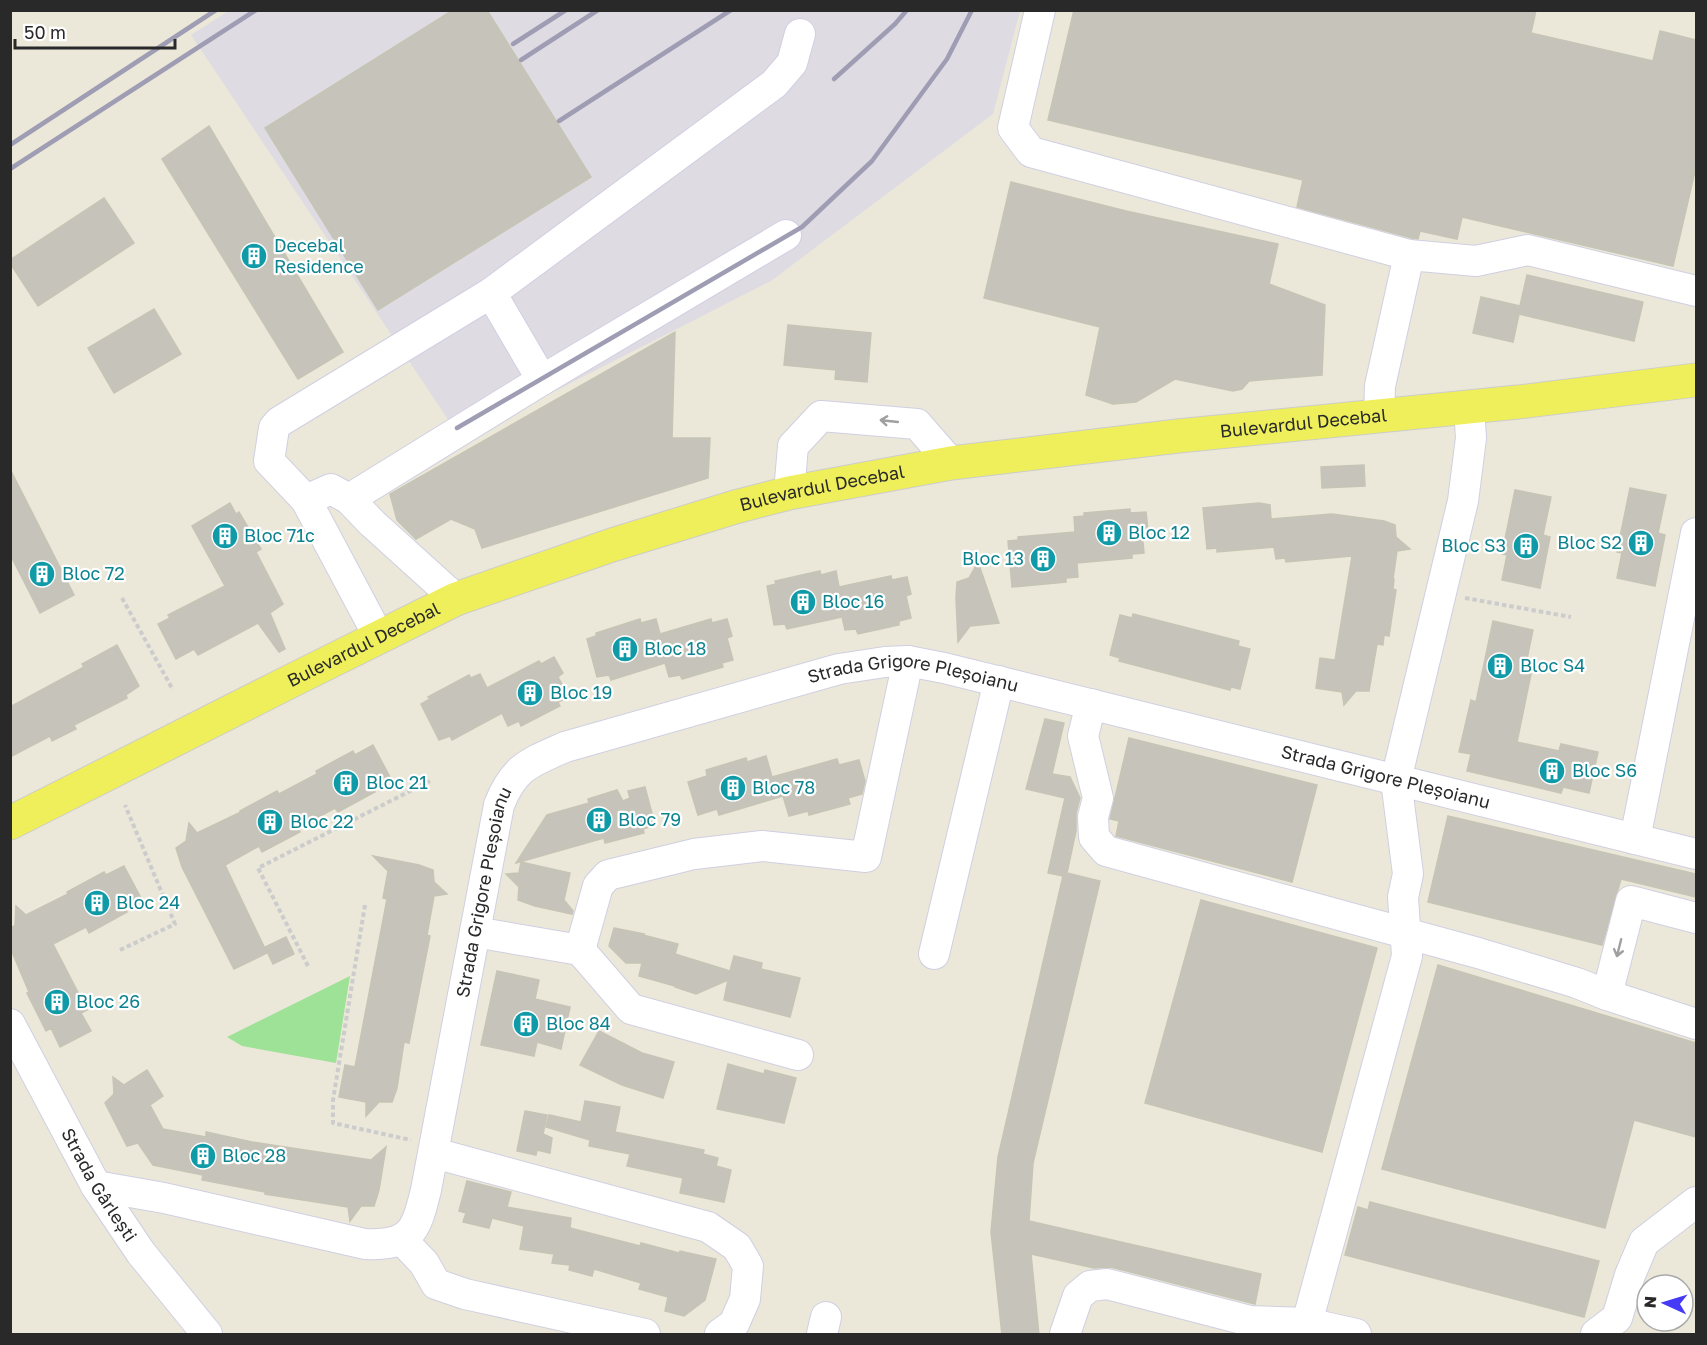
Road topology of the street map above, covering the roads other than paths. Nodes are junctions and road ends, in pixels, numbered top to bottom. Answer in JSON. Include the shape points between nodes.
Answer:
{"nodes":[{"id":1,"x":1040,"y":10,"type":"edge"},
{"id":2,"x":800,"y":34,"type":"dead end"},
{"id":3,"x":786,"y":235,"type":"dead end"},
{"id":4,"x":1409,"y":255,"type":"junction"},
{"id":5,"x":1696,"y":291,"type":"edge"},
{"id":6,"x":491,"y":293,"type":"junction"},
{"id":7,"x":542,"y":380,"type":"junction"},
{"id":8,"x":1696,"y":380,"type":"edge"},
{"id":9,"x":1469,"y":407,"type":"junction"},
{"id":10,"x":1379,"y":416,"type":"junction"},
{"id":11,"x":951,"y":463,"type":"junction"},
{"id":12,"x":789,"y":493,"type":"junction"},
{"id":13,"x":349,"y":499,"type":"junction"},
{"id":14,"x":306,"y":500,"type":"junction"},
{"id":15,"x":1696,"y":533,"type":"edge"},
{"id":16,"x":456,"y":599,"type":"junction"},
{"id":17,"x":380,"y":637,"type":"junction"},
{"id":18,"x":908,"y":661,"type":"junction"},
{"id":19,"x":999,"y":681,"type":"junction"},
{"id":20,"x":1091,"y":704,"type":"junction"},
{"id":21,"x":1396,"y":780,"type":"junction"},
{"id":22,"x":10,"y":824,"type":"edge"},
{"id":23,"x":1635,"y":839,"type":"junction"},
{"id":24,"x":1696,"y":854,"type":"edge"},
{"id":25,"x":1696,"y":918,"type":"edge"},
{"id":26,"x":475,"y":932,"type":"junction"},
{"id":27,"x":1406,"y":932,"type":"junction"},
{"id":28,"x":580,"y":950,"type":"junction"},
{"id":29,"x":934,"y":954,"type":"dead end"},
{"id":30,"x":1607,"y":995,"type":"junction"},
{"id":31,"x":10,"y":1024,"type":"edge"},
{"id":32,"x":1696,"y":1024,"type":"edge"},
{"id":33,"x":798,"y":1055,"type":"dead end"},
{"id":34,"x":435,"y":1149,"type":"junction"},
{"id":35,"x":96,"y":1186,"type":"junction"},
{"id":36,"x":1696,"y":1202,"type":"edge"},
{"id":37,"x":402,"y":1240,"type":"junction"},
{"id":38,"x":1304,"y":1329,"type":"edge"},
{"id":39,"x":207,"y":1335,"type":"edge"},
{"id":40,"x":645,"y":1335,"type":"edge"},
{"id":41,"x":720,"y":1335,"type":"edge"},
{"id":42,"x":1065,"y":1335,"type":"edge"},
{"id":43,"x":1356,"y":1335,"type":"edge"},
{"id":44,"x":1596,"y":1335,"type":"edge"}],
"edges":[{"from":1,"to":4,"type":"street","via":[[1013,128],[1031,152]]},
{"from":2,"to":6,"type":"street","via":[[792,63],[774,84]]},
{"from":3,"to":7,"type":"street"},
{"from":4,"to":5,"type":"street","via":[[1476,261],[1528,250]]},
{"from":4,"to":10,"type":"street","via":[[1380,386]]},
{"from":6,"to":7,"type":"street"},
{"from":6,"to":14,"type":"street","via":[[279,422],[272,437],[269,461]]},
{"from":7,"to":13,"type":"street"},
{"from":8,"to":9,"type":"main road","name":"Bulevardul Decebal"},
{"from":9,"to":10,"type":"main road","name":"Bulevardul Decebal"},
{"from":9,"to":21,"type":"street","via":[[1471,438],[1463,501]]},
{"from":10,"to":11,"type":"main road","name":"Bulevardul Decebal"},
{"from":11,"to":12,"type":"main road","name":"Bulevardul Decebal"},
{"from":11,"to":12,"type":"street","one_way":true,"via":[[917,424],[821,416],[793,446]]},
{"from":12,"to":16,"type":"main road","name":"Bulevardul Decebal","via":[[612,545]]},
{"from":13,"to":14,"type":"street","via":[[331,489]]},
{"from":13,"to":16,"type":"street"},
{"from":14,"to":17,"type":"street"},
{"from":15,"to":23,"type":"street"},
{"from":16,"to":17,"type":"main road","name":"Bulevardul Decebal"},
{"from":17,"to":22,"type":"main road","name":"Bulevardul Decebal"},
{"from":18,"to":19,"type":"street","name":"Strada Grigore Pleșoianu"},
{"from":18,"to":26,"type":"street","name":"Strada Grigore Pleșoianu","via":[[838,669],[777,685],[565,747],[531,762],[507,786],[499,805]]},
{"from":18,"to":28,"type":"street","via":[[866,857],[762,846],[694,854],[608,874],[598,886]]},
{"from":19,"to":20,"type":"street","name":"Strada Grigore Pleșoianu"},
{"from":19,"to":29,"type":"street"},
{"from":20,"to":21,"type":"street","name":"Strada Grigore Pleșoianu"},
{"from":20,"to":27,"type":"street","via":[[1083,736],[1098,798],[1094,837],[1106,852]]},
{"from":21,"to":23,"type":"street","name":"Strada Grigore Pleșoianu"},
{"from":21,"to":27,"type":"street","via":[[1408,874],[1403,897]]},
{"from":23,"to":24,"type":"street","name":"Strada Grigore Pleșoianu"},
{"from":25,"to":30,"type":"street","one_way":true,"via":[[1631,901]]},
{"from":26,"to":28,"type":"street"},
{"from":26,"to":34,"type":"street","name":"Strada Grigore Pleșoianu"},
{"from":27,"to":30,"type":"street"},
{"from":27,"to":38,"type":"street","via":[[1407,956]]},
{"from":28,"to":33,"type":"street","via":[[631,1009]]},
{"from":30,"to":32,"type":"street"},
{"from":31,"to":35,"type":"street","name":"Strada Gârlești"},
{"from":34,"to":37,"type":"street","name":"Strada Grigore Pleșoianu","via":[[418,1221]]},
{"from":34,"to":41,"type":"street","via":[[708,1227],[737,1247],[748,1266],[745,1299],[734,1324]]},
{"from":35,"to":37,"type":"street","via":[[365,1244],[385,1245]]},
{"from":35,"to":39,"type":"street","name":"Strada Gârlești","via":[[141,1253]]},
{"from":36,"to":44,"type":"street","via":[[1644,1242],[1617,1317]]},
{"from":37,"to":40,"type":"street","via":[[424,1263],[436,1284]]},
{"from":38,"to":42,"type":"street","via":[[1250,1321],[1107,1284],[1090,1286],[1078,1296]]},
{"from":38,"to":43,"type":"street"}]}
